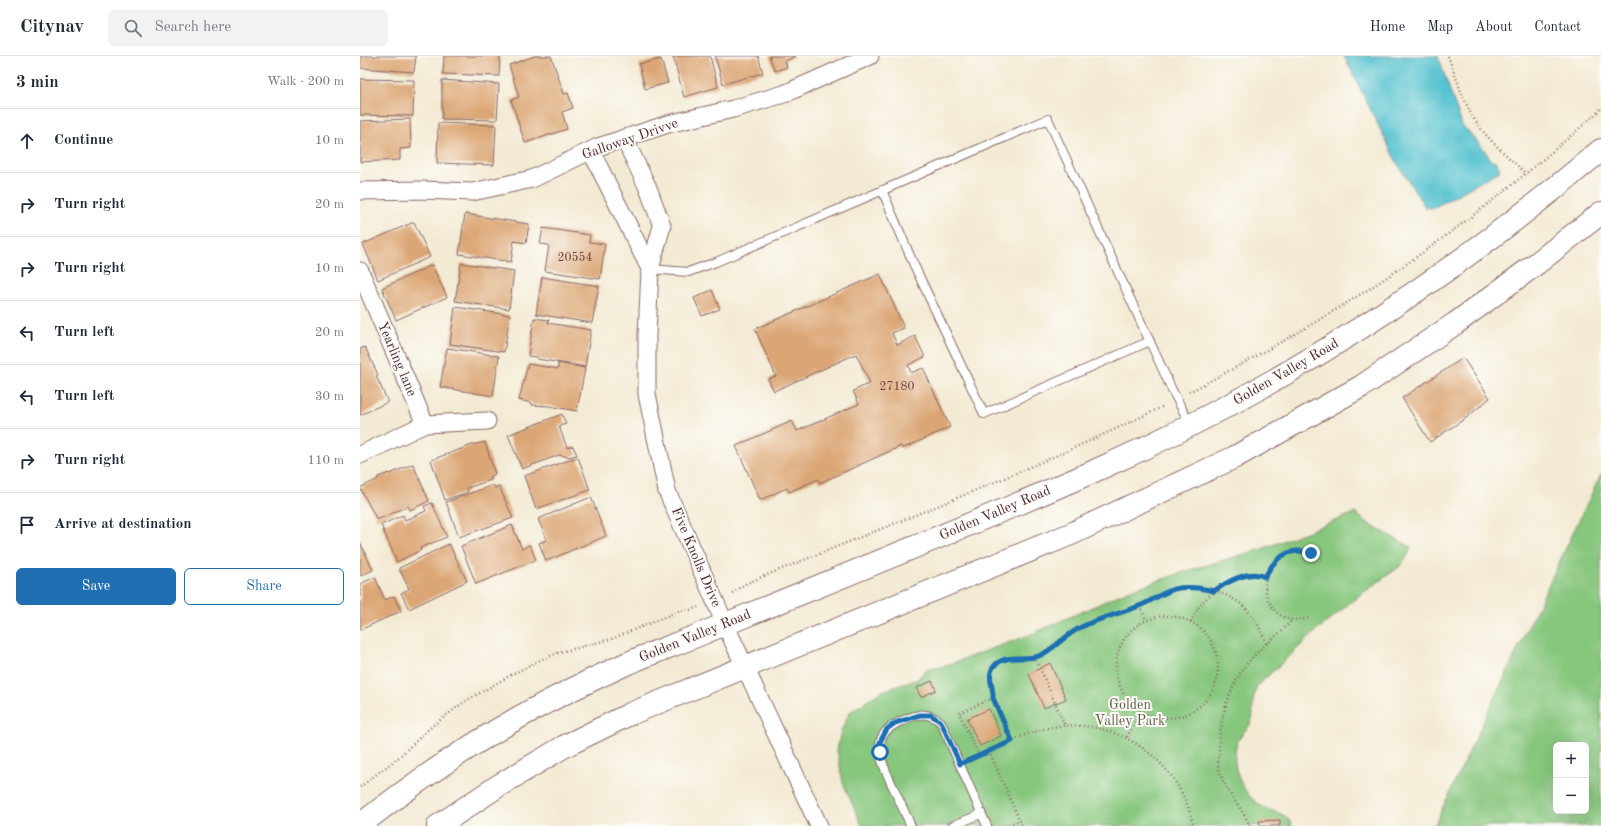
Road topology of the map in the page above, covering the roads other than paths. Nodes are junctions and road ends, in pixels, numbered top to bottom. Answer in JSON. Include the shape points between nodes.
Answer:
{"nodes":[{"id":1,"x":870,"y":56,"type":"edge"},
{"id":2,"x":624,"y":138,"type":"junction"},
{"id":3,"x":1601,"y":150,"type":"edge"},
{"id":4,"x":591,"y":151,"type":"junction"},
{"id":5,"x":882,"y":190,"type":"junction"},
{"id":6,"x":360,"y":191,"type":"edge"},
{"id":7,"x":1601,"y":213,"type":"edge"},
{"id":8,"x":650,"y":269,"type":"junction"},
{"id":9,"x":360,"y":271,"type":"edge"},
{"id":10,"x":1150,"y":341,"type":"junction"},
{"id":11,"x":487,"y":421,"type":"dead end"},
{"id":12,"x":425,"y":424,"type":"junction"},
{"id":13,"x":1190,"y":426,"type":"junction"},
{"id":14,"x":360,"y":455,"type":"edge"},
{"id":15,"x":725,"y":624,"type":"junction"},
{"id":16,"x":744,"y":667,"type":"junction"},
{"id":17,"x":981,"y":814,"type":"junction"},
{"id":18,"x":360,"y":825,"type":"edge"},
{"id":19,"x":438,"y":826,"type":"edge"},
{"id":20,"x":819,"y":826,"type":"edge"},
{"id":21,"x":911,"y":826,"type":"edge"},
{"id":22,"x":952,"y":826,"type":"edge"},
{"id":23,"x":987,"y":826,"type":"edge"}],
"edges":[{"from":1,"to":2,"type":"street","name":"Galloway Drivve","via":[[784,94]]},
{"from":2,"to":4,"type":"street","name":"Galloway Drivve"},
{"from":2,"to":8,"type":"street","name":"Five Knolls Drive","via":[[648,188],[662,226]]},
{"from":3,"to":13,"type":"main road","name":"Golden Valley Road","via":[[1542,199],[1418,291],[1336,344]]},
{"from":4,"to":6,"type":"street","name":"Galloway Drivve","via":[[532,179],[472,192]]},
{"from":4,"to":8,"type":"street"},
{"from":5,"to":8,"type":"lane","via":[[688,272]]},
{"from":5,"to":10,"type":"lane","via":[[1048,118]]},
{"from":5,"to":10,"type":"lane","via":[[984,414]]},
{"from":7,"to":16,"type":"main road","via":[[1456,324],[1362,386],[1235,457],[1071,534]]},
{"from":8,"to":15,"type":"street","name":"Five Knolls Drive","via":[[647,394],[655,440],[667,490]]},
{"from":9,"to":12,"type":"street","name":"Yearling lane"},
{"from":10,"to":13,"type":"lane"},
{"from":11,"to":12,"type":"street"},
{"from":12,"to":14,"type":"street"},
{"from":13,"to":15,"type":"main road","name":"Golden Valley Road","via":[[1026,501]]},
{"from":15,"to":16,"type":"street","name":"Five Knolls Drive"},
{"from":15,"to":18,"type":"main road","name":"Golden Valley Road","via":[[630,663],[549,702],[478,742],[412,785]]},
{"from":16,"to":19,"type":"main road","via":[[630,714],[565,746]]},
{"from":16,"to":20,"type":"street","name":"Five Knolls Drive"},
{"from":17,"to":21,"type":"lane","via":[[941,722],[931,715],[920,715],[895,723],[887,729],[880,742],[881,762]]},
{"from":17,"to":22,"type":"lane"},
{"from":17,"to":23,"type":"lane"}]}
